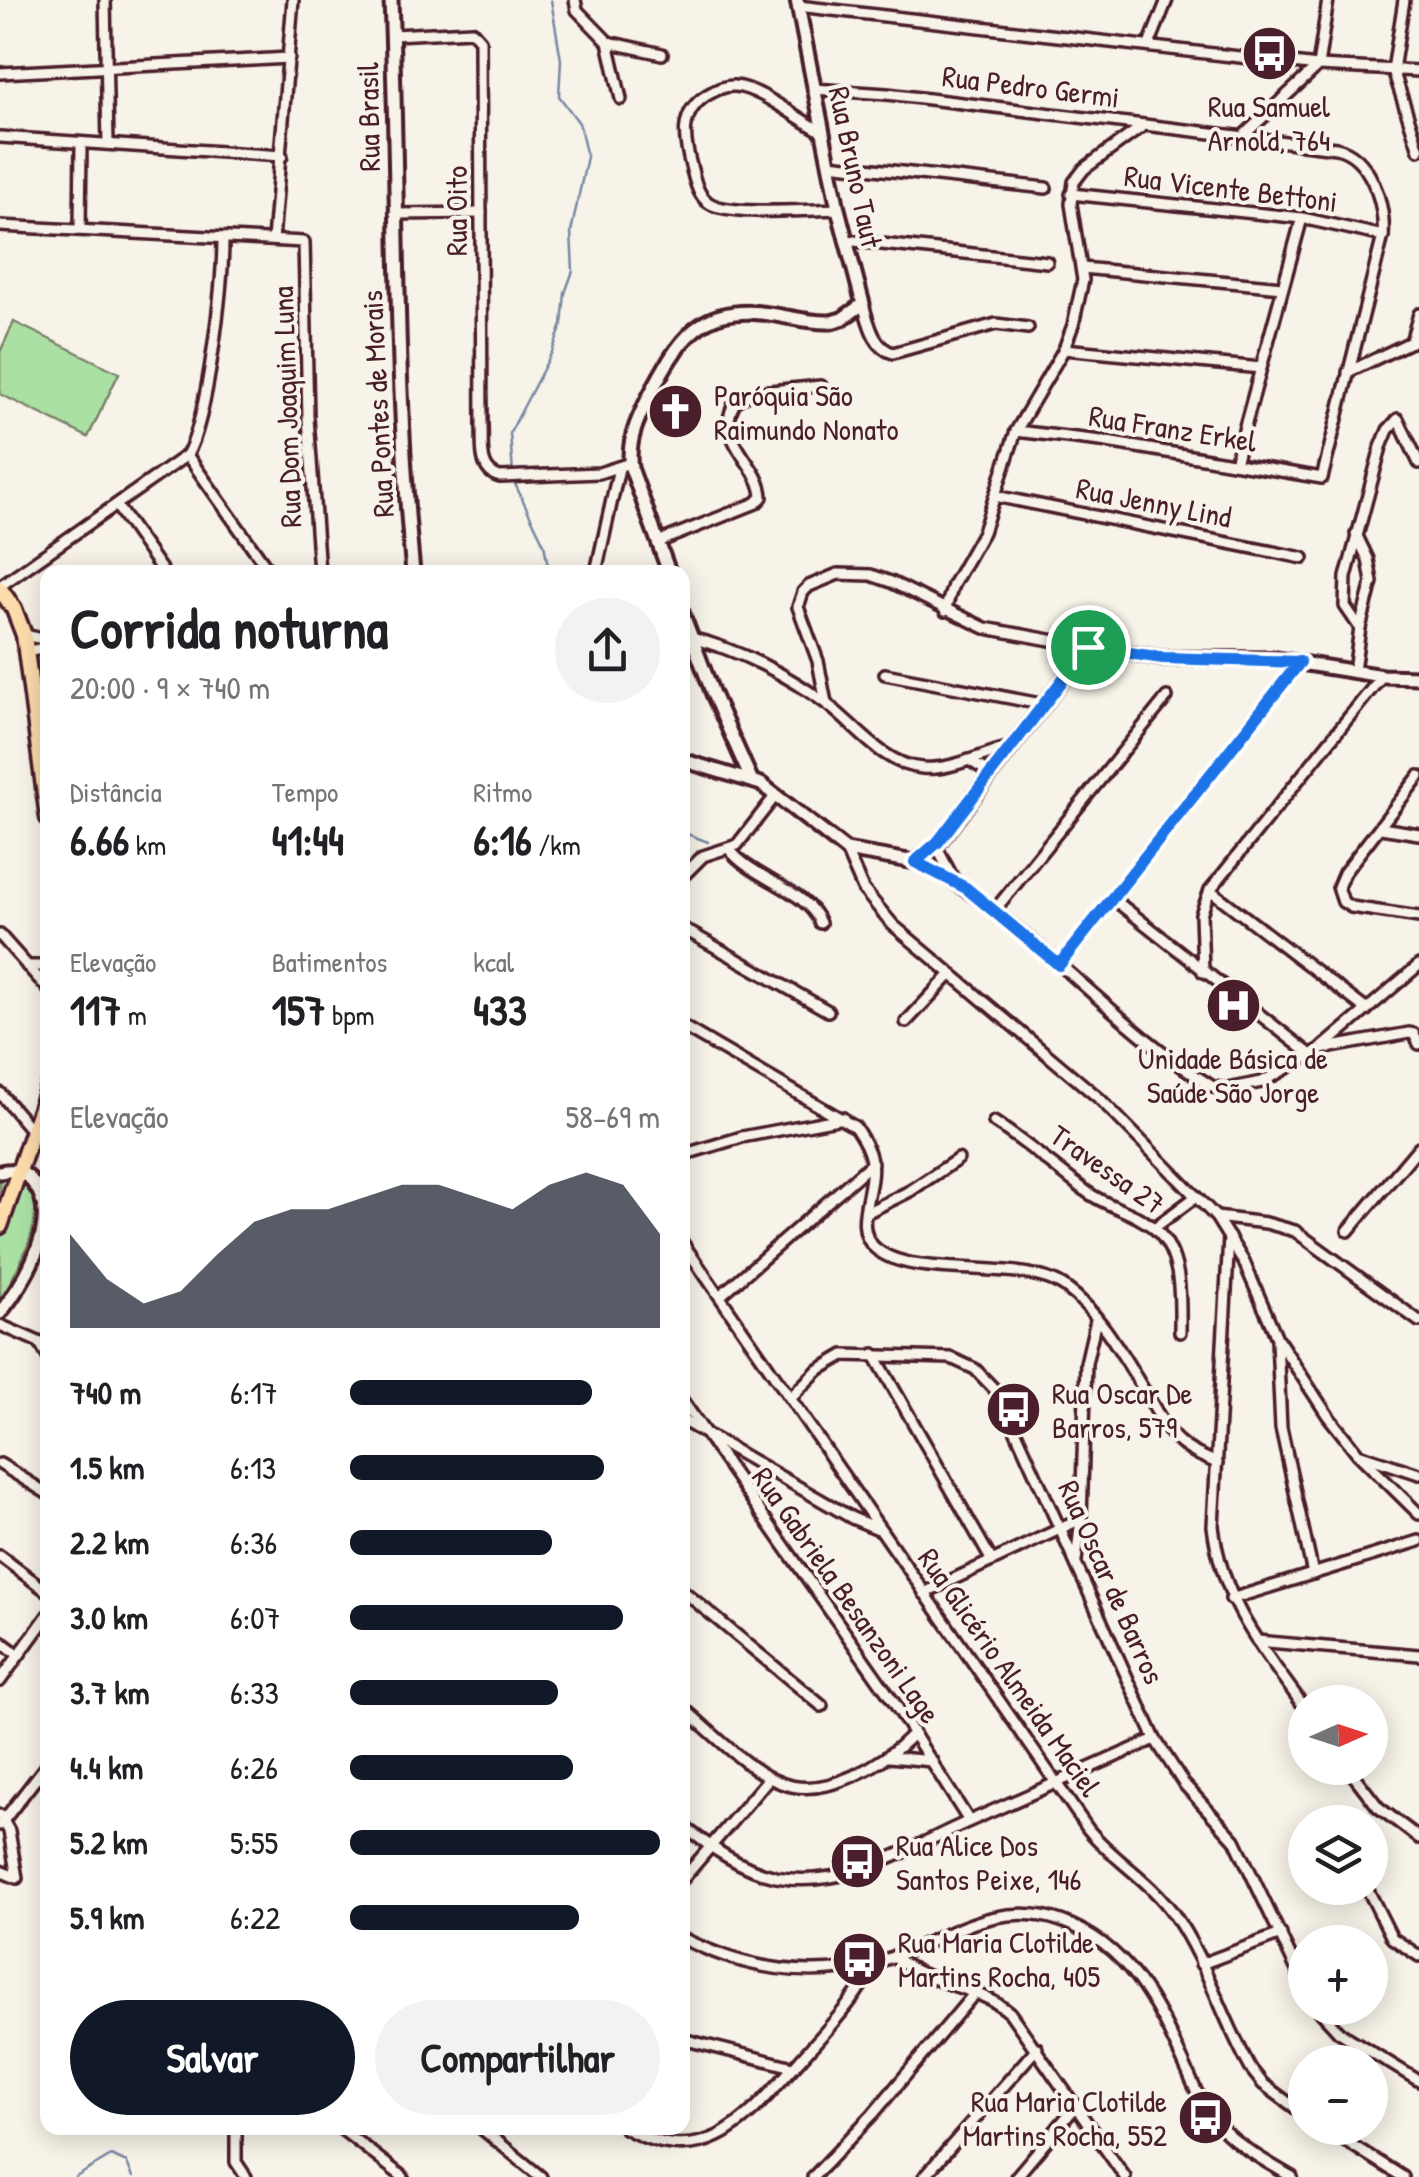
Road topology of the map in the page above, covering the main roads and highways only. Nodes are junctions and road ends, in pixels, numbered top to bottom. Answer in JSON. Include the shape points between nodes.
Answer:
{"nodes":[{"id":1,"x":0,"y":588,"type":"edge"},
{"id":2,"x":40,"y":758,"type":"edge"},
{"id":3,"x":40,"y":1118,"type":"edge"},
{"id":4,"x":0,"y":1226,"type":"edge"}],
"edges":[{"from":1,"to":2,"type":"main road","via":[[24,634]]},
{"from":3,"to":4,"type":"main road"}]}
